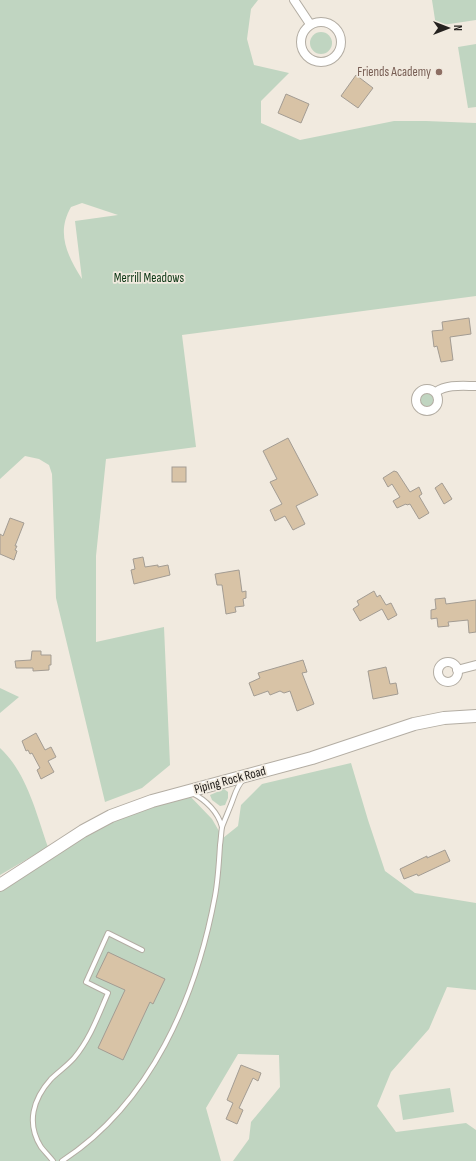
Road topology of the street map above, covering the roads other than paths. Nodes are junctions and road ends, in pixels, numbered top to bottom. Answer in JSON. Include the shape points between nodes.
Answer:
{"nodes":[{"id":1,"x":294,"y":0,"type":"edge"},
{"id":2,"x":310,"y":24,"type":"junction"},
{"id":3,"x":476,"y":386,"type":"edge"},
{"id":4,"x":436,"y":392,"type":"dead end"},
{"id":5,"x":476,"y":665,"type":"edge"},
{"id":6,"x":457,"y":670,"type":"dead end"},
{"id":7,"x":476,"y":716,"type":"edge"},
{"id":8,"x":248,"y":775,"type":"junction"},
{"id":9,"x":188,"y":791,"type":"junction"},
{"id":10,"x":222,"y":828,"type":"junction"},
{"id":11,"x":0,"y":885,"type":"edge"},
{"id":12,"x":142,"y":950,"type":"dead end"},
{"id":13,"x":53,"y":1161,"type":"edge"},
{"id":14,"x":62,"y":1161,"type":"edge"}],
"edges":[{"from":1,"to":2,"type":"street"},
{"from":2,"to":2,"type":"street","via":[[301,38],[302,51],[306,57],[318,63],[331,60],[340,50],[341,43],[337,30],[327,23]]},
{"from":3,"to":4,"type":"street","via":[[456,386]]},
{"from":5,"to":6,"type":"street"},
{"from":7,"to":8,"type":"street","name":"Piping Rock Road","via":[[444,718],[414,724],[312,758]]},
{"from":8,"to":9,"type":"street","name":"Piping Rock Road"},
{"from":8,"to":10,"type":"lane","via":[[237,788]]},
{"from":9,"to":10,"type":"lane","via":[[213,810]]},
{"from":9,"to":11,"type":"street","name":"Piping Rock Road","via":[[110,816]]},
{"from":10,"to":14,"type":"lane","via":[[215,895],[208,926],[198,967],[177,1022],[152,1069],[129,1101],[92,1139]]},
{"from":12,"to":13,"type":"lane","via":[[108,933],[86,982],[108,993],[85,1043],[73,1060],[40,1092],[34,1106],[36,1135]]}]}
